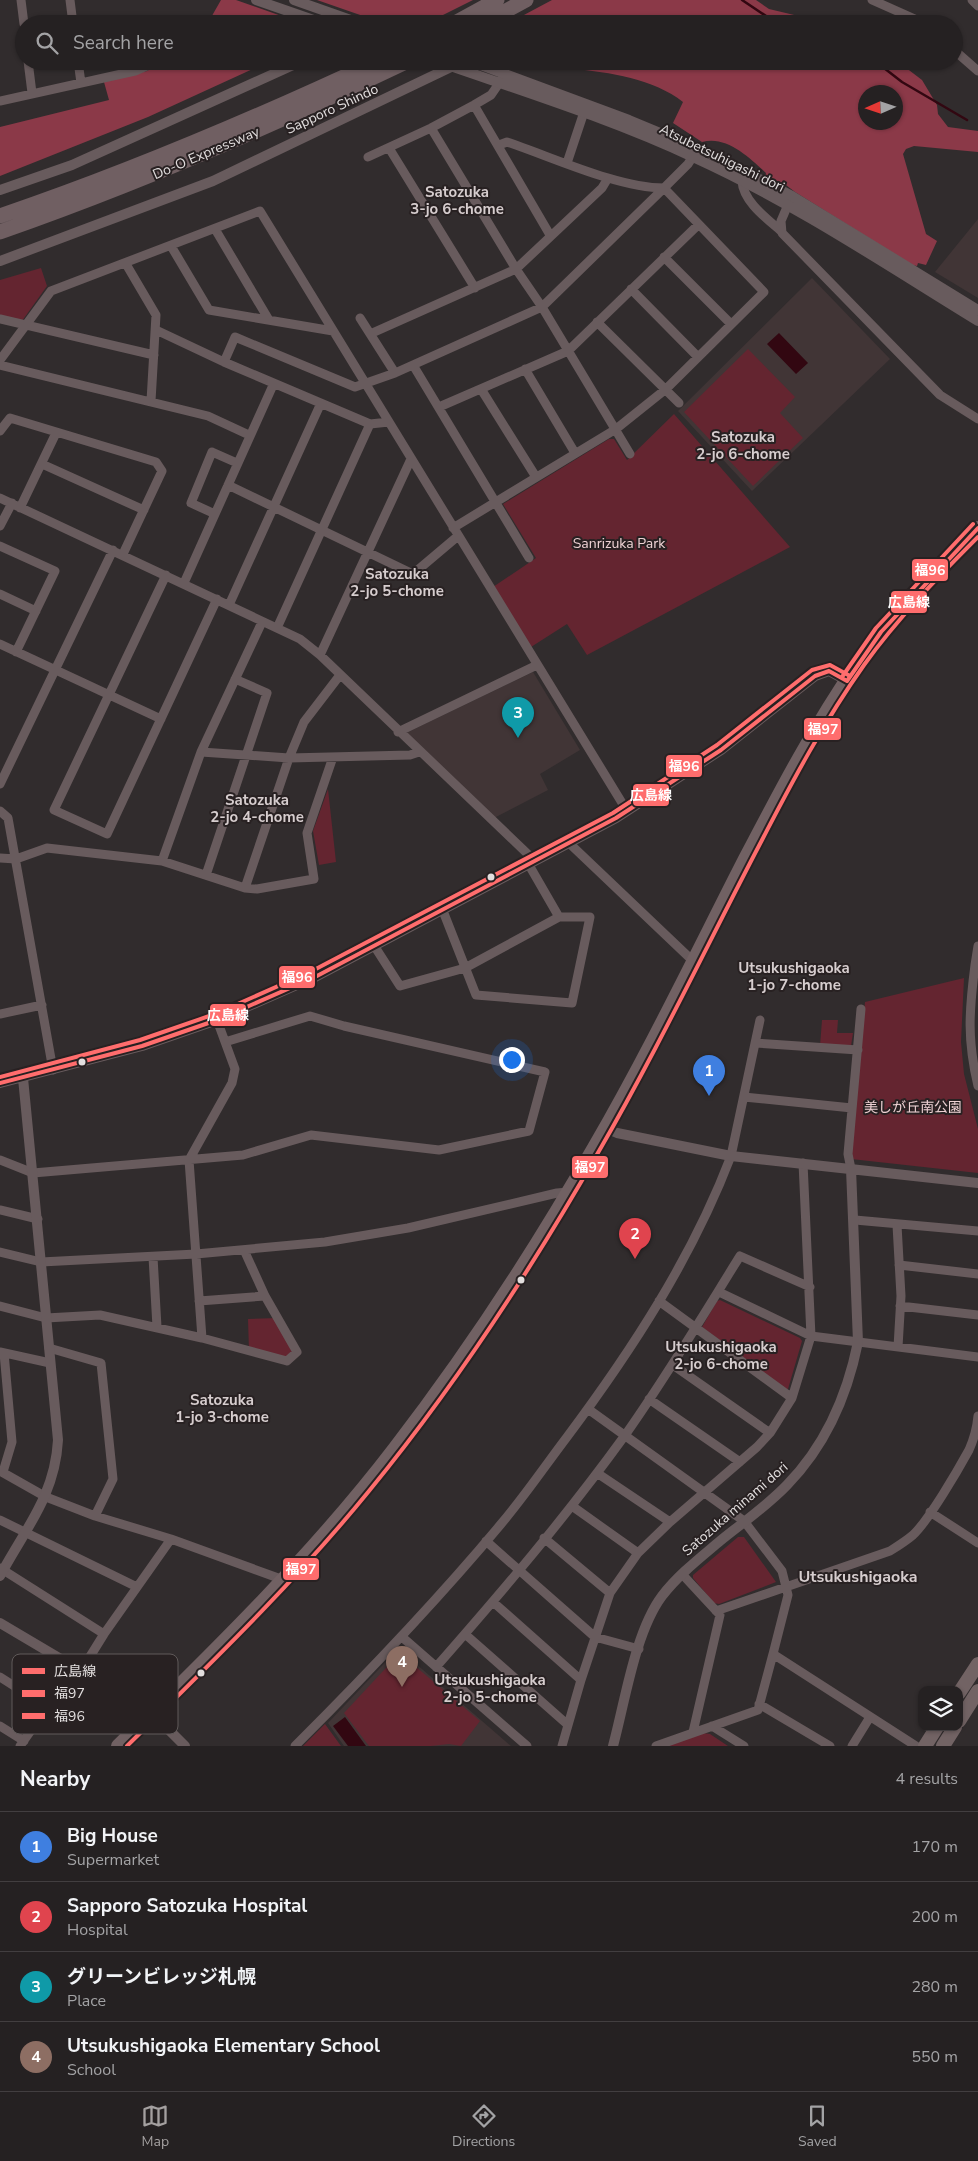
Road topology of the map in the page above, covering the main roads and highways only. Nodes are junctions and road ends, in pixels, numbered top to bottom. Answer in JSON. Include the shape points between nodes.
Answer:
{"nodes":[{"id":1,"x":497,"y":0,"type":"edge"},
{"id":2,"x":526,"y":0,"type":"edge"},
{"id":3,"x":470,"y":15,"type":"edge"},
{"id":4,"x":498,"y":15,"type":"edge"},
{"id":5,"x":358,"y":70,"type":"edge"},
{"id":6,"x":389,"y":70,"type":"edge"},
{"id":7,"x":0,"y":216,"type":"edge"},
{"id":8,"x":0,"y":232,"type":"edge"},
{"id":9,"x":978,"y":528,"type":"edge"},
{"id":10,"x":978,"y":1664,"type":"edge"},
{"id":11,"x":178,"y":1686,"type":"edge"},
{"id":12,"x":963,"y":1687,"type":"edge"},
{"id":13,"x":978,"y":1691,"type":"edge"},
{"id":14,"x":963,"y":1714,"type":"edge"},
{"id":15,"x":934,"y":1731,"type":"edge"},
{"id":16,"x":952,"y":1731,"type":"edge"},
{"id":17,"x":130,"y":1734,"type":"edge"},
{"id":18,"x":118,"y":1746,"type":"edge"},
{"id":19,"x":925,"y":1746,"type":"edge"},
{"id":20,"x":943,"y":1746,"type":"edge"}],
"edges":[{"from":1,"to":3,"type":"highway"},
{"from":2,"to":4,"type":"highway"},
{"from":5,"to":7,"type":"highway","name":"Do-O Expressway","via":[[202,140],[88,186]]},
{"from":6,"to":8,"type":"highway","name":"Do-O Expressway","via":[[208,153],[92,200]]},
{"from":9,"to":11,"type":"highway","via":[[882,632],[846,681],[788,779],[605,1128],[476,1338],[368,1482]]},
{"from":10,"to":12,"type":"main road"},
{"from":13,"to":14,"type":"main road"},
{"from":15,"to":19,"type":"main road"},
{"from":16,"to":20,"type":"main road"},
{"from":17,"to":18,"type":"highway"}]}
